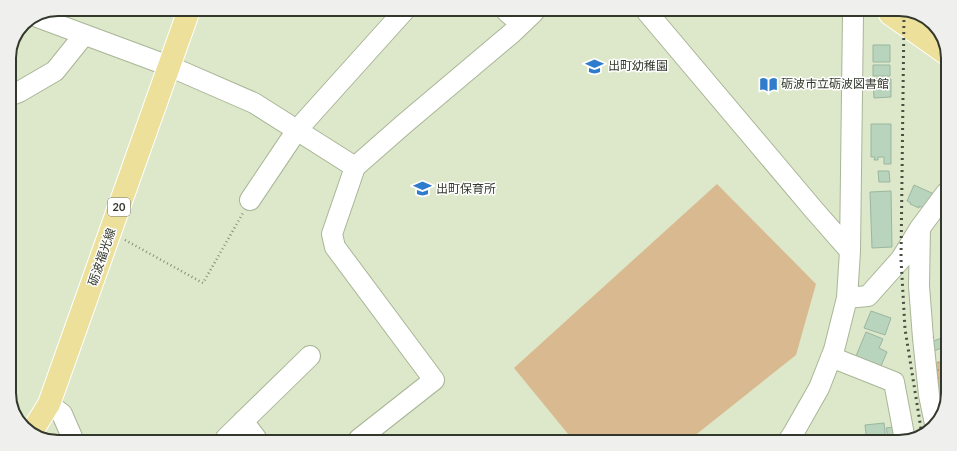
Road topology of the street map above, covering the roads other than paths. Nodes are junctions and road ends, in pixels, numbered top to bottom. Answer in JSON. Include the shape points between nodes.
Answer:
{"nodes":[{"id":1,"x":187,"y":16,"type":"edge"},
{"id":2,"x":400,"y":16,"type":"edge"},
{"id":3,"x":521,"y":16,"type":"edge"},
{"id":4,"x":650,"y":16,"type":"edge"},
{"id":5,"x":853,"y":16,"type":"edge"},
{"id":6,"x":896,"y":16,"type":"edge"},
{"id":7,"x":42,"y":19,"type":"edge"},
{"id":8,"x":914,"y":22,"type":"edge"},
{"id":9,"x":84,"y":35,"type":"junction"},
{"id":10,"x":939,"y":47,"type":"edge"},
{"id":11,"x":169,"y":66,"type":"junction"},
{"id":12,"x":16,"y":93,"type":"edge"},
{"id":13,"x":297,"y":130,"type":"junction"},
{"id":14,"x":355,"y":167,"type":"junction"},
{"id":15,"x":250,"y":200,"type":"road end"},
{"id":16,"x":941,"y":202,"type":"edge"},
{"id":17,"x":920,"y":228,"type":"junction"},
{"id":18,"x":850,"y":251,"type":"junction"},
{"id":19,"x":847,"y":298,"type":"junction"},
{"id":20,"x":310,"y":356,"type":"dead end"},
{"id":21,"x":831,"y":357,"type":"junction"},
{"id":22,"x":50,"y":404,"type":"junction"},
{"id":23,"x":934,"y":416,"type":"edge"},
{"id":24,"x":243,"y":421,"type":"junction"},
{"id":25,"x":35,"y":428,"type":"edge"},
{"id":26,"x":904,"y":434,"type":"edge"},
{"id":27,"x":71,"y":435,"type":"edge"},
{"id":28,"x":229,"y":435,"type":"edge"},
{"id":29,"x":254,"y":435,"type":"edge"},
{"id":30,"x":363,"y":435,"type":"edge"},
{"id":31,"x":792,"y":435,"type":"edge"}],
"edges":[{"from":1,"to":11,"type":"main road","name":"砺波福光線","number":"20"},
{"from":2,"to":13,"type":"street"},
{"from":3,"to":14,"type":"street"},
{"from":4,"to":18,"type":"street"},
{"from":5,"to":18,"type":"street"},
{"from":6,"to":8,"type":"main road"},
{"from":7,"to":9,"type":"street"},
{"from":8,"to":10,"type":"main road"},
{"from":9,"to":11,"type":"street"},
{"from":9,"to":12,"type":"street","via":[[55,71]]},
{"from":11,"to":13,"type":"street","via":[[254,103]]},
{"from":11,"to":22,"type":"main road","name":"砺波福光線","number":"20"},
{"from":13,"to":14,"type":"street"},
{"from":13,"to":15,"type":"street"},
{"from":14,"to":30,"type":"street","via":[[332,234],[335,247],[434,380]]},
{"from":16,"to":17,"type":"street"},
{"from":17,"to":19,"type":"street","via":[[901,259],[868,296]]},
{"from":17,"to":23,"type":"street","via":[[919,286]]},
{"from":18,"to":19,"type":"street"},
{"from":19,"to":21,"type":"street"},
{"from":20,"to":24,"type":"street"},
{"from":21,"to":26,"type":"street","via":[[894,382]]},
{"from":21,"to":31,"type":"street","via":[[819,388]]},
{"from":22,"to":25,"type":"main road","name":"砺波福光線","number":"20"},
{"from":22,"to":27,"type":"street","via":[[62,414]]},
{"from":24,"to":28,"type":"street"},
{"from":24,"to":29,"type":"street"}]}
